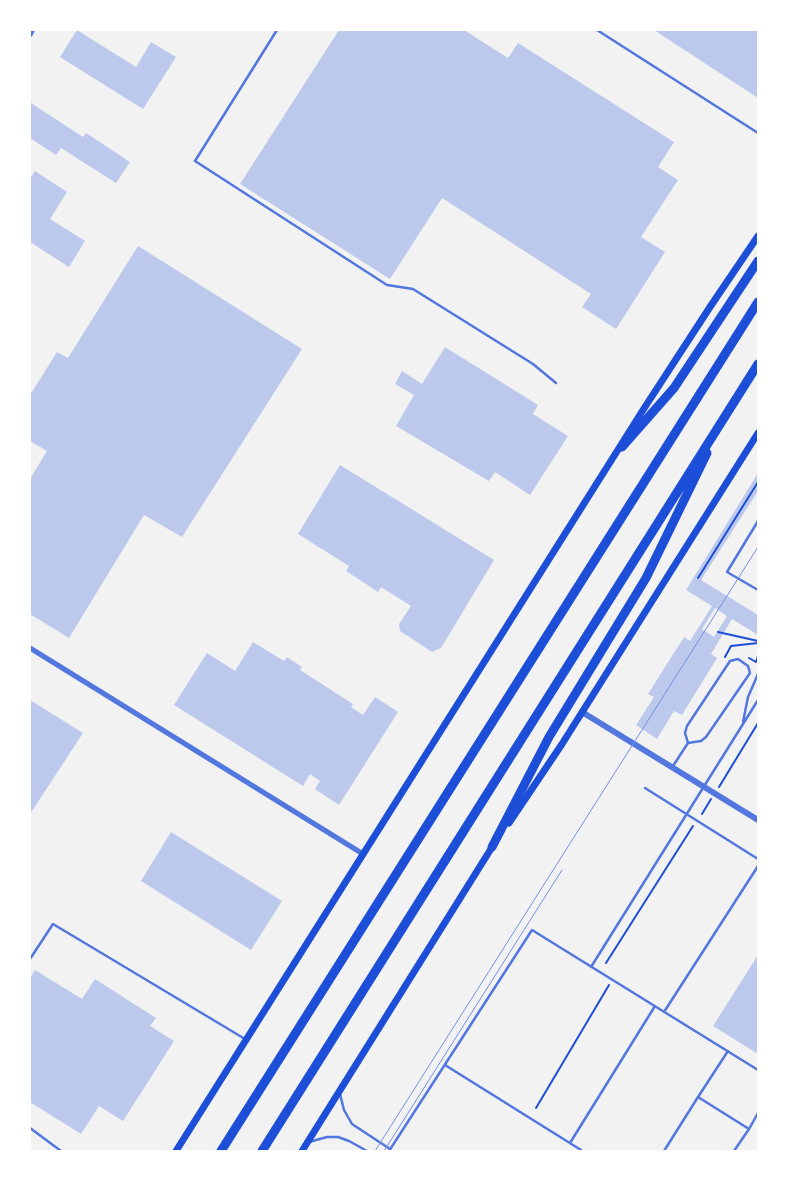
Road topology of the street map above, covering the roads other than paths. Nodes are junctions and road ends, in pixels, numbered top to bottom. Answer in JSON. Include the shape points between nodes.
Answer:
{"nodes":[{"id":1,"x":32,"y":30,"type":"edge"},
{"id":2,"x":277,"y":30,"type":"edge"},
{"id":3,"x":597,"y":30,"type":"edge"},
{"id":4,"x":30,"y":34,"type":"edge"},
{"id":5,"x":758,"y":133,"type":"edge"},
{"id":6,"x":758,"y":236,"type":"edge"},
{"id":7,"x":758,"y":261,"type":"edge"},
{"id":8,"x":758,"y":302,"type":"edge"},
{"id":9,"x":758,"y":364,"type":"edge"},
{"id":10,"x":556,"y":383,"type":"dead end"},
{"id":11,"x":727,"y":412,"type":"junction"},
{"id":12,"x":758,"y":433,"type":"edge"},
{"id":13,"x":622,"y":447,"type":"junction"},
{"id":14,"x":758,"y":521,"type":"edge"},
{"id":15,"x":758,"y":590,"type":"edge"},
{"id":16,"x":30,"y":648,"type":"edge"},
{"id":17,"x":758,"y":674,"type":"edge"},
{"id":18,"x":758,"y":700,"type":"edge"},
{"id":19,"x":582,"y":712,"type":"junction"},
{"id":20,"x":742,"y":724,"type":"junction"},
{"id":21,"x":688,"y":743,"type":"junction"},
{"id":22,"x":672,"y":767,"type":"junction"},
{"id":23,"x":704,"y":786,"type":"junction"},
{"id":24,"x":645,"y":788,"type":"dead end"},
{"id":25,"x":686,"y":813,"type":"junction"},
{"id":26,"x":758,"y":820,"type":"edge"},
{"id":27,"x":492,"y":847,"type":"junction"},
{"id":28,"x":363,"y":854,"type":"junction"},
{"id":29,"x":758,"y":859,"type":"edge"},
{"id":30,"x":758,"y":866,"type":"edge"},
{"id":31,"x":30,"y":959,"type":"edge"},
{"id":32,"x":591,"y":967,"type":"junction"},
{"id":33,"x":655,"y":1006,"type":"junction"},
{"id":34,"x":664,"y":1012,"type":"junction"},
{"id":35,"x":246,"y":1040,"type":"junction"},
{"id":36,"x":728,"y":1051,"type":"junction"},
{"id":37,"x":444,"y":1064,"type":"junction"},
{"id":38,"x":758,"y":1070,"type":"edge"},
{"id":39,"x":339,"y":1091,"type":"junction"},
{"id":40,"x":698,"y":1097,"type":"junction"},
{"id":41,"x":758,"y":1114,"type":"edge"},
{"id":42,"x":30,"y":1128,"type":"edge"},
{"id":43,"x":749,"y":1129,"type":"junction"},
{"id":44,"x":308,"y":1142,"type":"junction"},
{"id":45,"x":570,"y":1143,"type":"junction"},
{"id":46,"x":389,"y":1150,"type":"edge"},
{"id":47,"x":61,"y":1151,"type":"edge"},
{"id":48,"x":176,"y":1151,"type":"edge"},
{"id":49,"x":221,"y":1151,"type":"edge"},
{"id":50,"x":262,"y":1151,"type":"edge"},
{"id":51,"x":302,"y":1151,"type":"edge"},
{"id":52,"x":367,"y":1151,"type":"edge"},
{"id":53,"x":582,"y":1151,"type":"edge"},
{"id":54,"x":664,"y":1151,"type":"edge"},
{"id":55,"x":734,"y":1151,"type":"edge"}],
"edges":[{"from":1,"to":4,"type":"street"},
{"from":2,"to":10,"type":"lane","via":[[195,161],[387,285],[413,289],[533,364]]},
{"from":3,"to":5,"type":"lane"},
{"from":6,"to":13,"type":"main road"},
{"from":7,"to":13,"type":"highway","via":[[674,388]]},
{"from":8,"to":49,"type":"highway"},
{"from":9,"to":11,"type":"highway"},
{"from":11,"to":27,"type":"highway","via":[[646,578],[549,737]]},
{"from":11,"to":50,"type":"highway"},
{"from":12,"to":19,"type":"main road"},
{"from":13,"to":28,"type":"main road"},
{"from":14,"to":15,"type":"lane","via":[[727,572]]},
{"from":16,"to":28,"type":"street"},
{"from":17,"to":20,"type":"lane","via":[[748,697]]},
{"from":18,"to":20,"type":"lane"},
{"from":19,"to":22,"type":"street"},
{"from":19,"to":27,"type":"main road"},
{"from":20,"to":23,"type":"lane"},
{"from":21,"to":21,"type":"lane","via":[[701,742],[706,737],[750,673],[748,666],[738,659],[730,661],[687,726]]},
{"from":21,"to":22,"type":"lane"},
{"from":22,"to":23,"type":"street"},
{"from":23,"to":25,"type":"lane"},
{"from":23,"to":26,"type":"street"},
{"from":24,"to":25,"type":"lane"},
{"from":25,"to":29,"type":"lane"},
{"from":25,"to":32,"type":"lane"},
{"from":27,"to":39,"type":"main road"},
{"from":28,"to":35,"type":"main road"},
{"from":30,"to":34,"type":"lane"},
{"from":31,"to":35,"type":"lane","via":[[53,924]]},
{"from":32,"to":33,"type":"lane"},
{"from":32,"to":37,"type":"lane","via":[[532,930]]},
{"from":33,"to":34,"type":"lane"},
{"from":33,"to":45,"type":"lane"},
{"from":34,"to":36,"type":"lane"},
{"from":35,"to":48,"type":"main road"},
{"from":36,"to":38,"type":"lane"},
{"from":36,"to":40,"type":"lane"},
{"from":37,"to":45,"type":"lane"},
{"from":37,"to":46,"type":"lane"},
{"from":39,"to":44,"type":"main road"},
{"from":39,"to":46,"type":"lane","via":[[352,1124]]},
{"from":40,"to":43,"type":"lane"},
{"from":40,"to":54,"type":"lane"},
{"from":41,"to":43,"type":"lane"},
{"from":42,"to":47,"type":"lane"},
{"from":43,"to":55,"type":"lane"},
{"from":44,"to":51,"type":"main road"},
{"from":44,"to":52,"type":"lane","via":[[338,1137]]},
{"from":45,"to":53,"type":"lane"}]}
